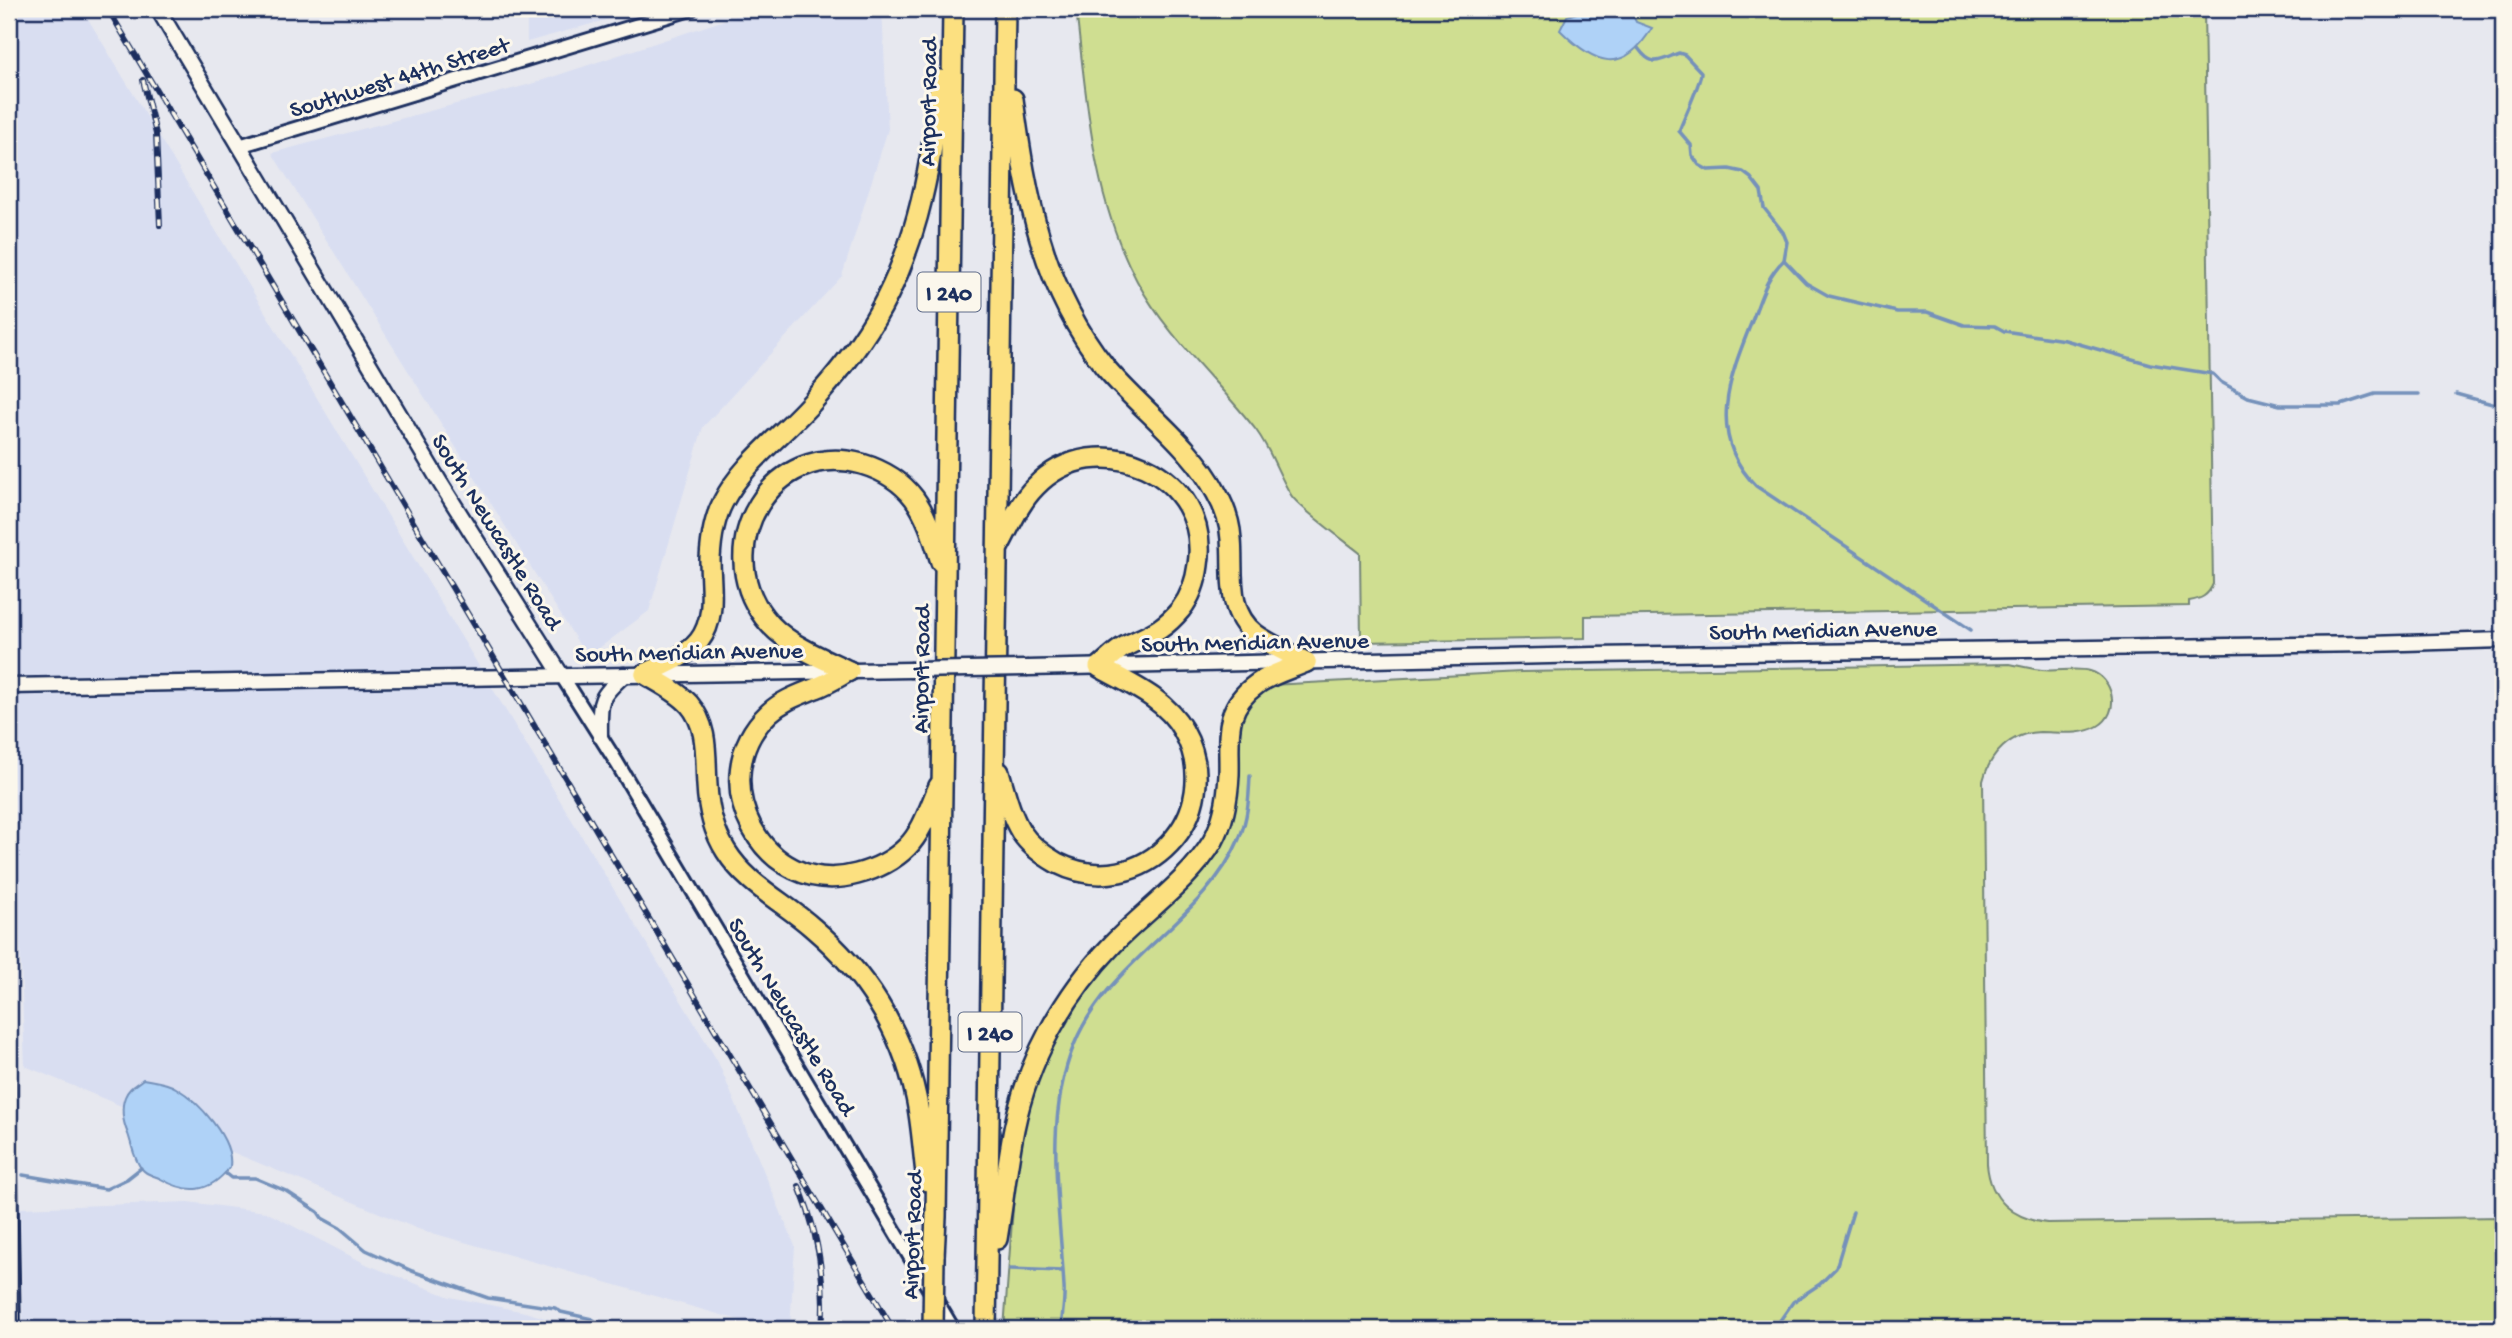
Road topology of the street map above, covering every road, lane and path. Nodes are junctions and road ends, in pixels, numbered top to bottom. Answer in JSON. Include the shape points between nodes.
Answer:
{"nodes":[{"id":1,"x":158,"y":9,"type":"edge"},
{"id":2,"x":691,"y":9,"type":"edge"},
{"id":3,"x":946,"y":9,"type":"edge"},
{"id":4,"x":953,"y":9,"type":"edge"},
{"id":5,"x":1005,"y":9,"type":"edge"},
{"id":6,"x":1004,"y":32,"type":"junction"},
{"id":7,"x":239,"y":146,"type":"junction"},
{"id":8,"x":997,"y":551,"type":"junction"},
{"id":9,"x":945,"y":576,"type":"junction"},
{"id":10,"x":2503,"y":640,"type":"edge"},
{"id":11,"x":1306,"y":662,"type":"junction"},
{"id":12,"x":1099,"y":667,"type":"junction"},
{"id":13,"x":849,"y":671,"type":"junction"},
{"id":14,"x":645,"y":674,"type":"junction"},
{"id":15,"x":624,"y":675,"type":"junction"},
{"id":16,"x":562,"y":676,"type":"junction"},
{"id":17,"x":9,"y":686,"type":"edge"},
{"id":18,"x":600,"y":736,"type":"junction"},
{"id":19,"x":994,"y":754,"type":"junction"},
{"id":20,"x":943,"y":779,"type":"junction"},
{"id":21,"x":9,"y":1075,"type":"edge"},
{"id":22,"x":934,"y":1214,"type":"junction"},
{"id":23,"x":986,"y":1319,"type":"edge"},
{"id":24,"x":15,"y":1329,"type":"edge"},
{"id":25,"x":933,"y":1329,"type":"edge"},
{"id":26,"x":953,"y":1329,"type":"edge"}],
"edges":[{"from":1,"to":7,"type":"main road","name":"South Newcastle Road"},
{"from":2,"to":7,"type":"street","name":"Southwest 44th Street"},
{"from":3,"to":14,"type":"highway","via":[[925,186],[900,269],[862,341],[806,410],[748,466],[722,504],[711,544],[711,610],[699,641]]},
{"from":4,"to":9,"type":"highway","name":"Airport Road","number":"I 240"},
{"from":5,"to":6,"type":"highway","number":"I 240"},
{"from":6,"to":8,"type":"highway","number":"I 240"},
{"from":6,"to":11,"type":"highway","via":[[1023,174],[1054,281],[1105,366],[1195,461],[1219,496],[1231,539],[1233,593],[1245,624]]},
{"from":7,"to":16,"type":"main road","name":"South Newcastle Road"},
{"from":8,"to":12,"type":"highway","via":[[1036,485],[1067,465],[1099,457],[1118,458],[1150,469],[1175,489],[1198,537],[1192,591],[1168,623]]},
{"from":8,"to":19,"type":"highway","number":"I 240"},
{"from":9,"to":13,"type":"highway","via":[[930,527],[914,498],[879,471],[850,461],[829,461],[805,466],[767,492],[745,537],[743,558],[751,597],[782,635]]},
{"from":9,"to":20,"type":"highway","name":"Airport Road","number":"I 240"},
{"from":10,"to":11,"type":"main road","name":"South Meridian Avenue"},
{"from":11,"to":12,"type":"main road","name":"South Meridian Avenue"},
{"from":11,"to":23,"type":"highway","via":[[1259,682],[1236,705],[1228,734],[1224,812],[1213,841],[1089,971],[1041,1048],[1014,1127]]},
{"from":12,"to":13,"type":"main road","name":"South Meridian Avenue","bridge":true},
{"from":12,"to":19,"type":"highway","via":[[1161,705],[1184,731],[1191,747],[1194,799],[1183,827],[1160,854],[1108,874],[1068,868],[1049,858],[1034,847],[1014,818]]},
{"from":13,"to":14,"type":"main road","name":"South Meridian Avenue"},
{"from":13,"to":20,"type":"highway","via":[[784,701],[768,714],[750,740],[740,768],[740,788],[743,808],[763,846],[802,873],[848,877],[870,870],[908,845]]},
{"from":14,"to":15,"type":"main road","name":"South Meridian Avenue"},
{"from":14,"to":22,"type":"highway","via":[[675,692],[699,720],[710,809],[725,849],[749,879],[802,918],[845,958],[893,1029],[917,1100]]},
{"from":15,"to":16,"type":"main road","name":"South Meridian Avenue"},
{"from":15,"to":18,"type":"main road","via":[[601,699]]},
{"from":16,"to":17,"type":"main road","name":"South Meridian Avenue"},
{"from":16,"to":18,"type":"street","name":"South Newcastle Road"},
{"from":18,"to":26,"type":"street","name":"South Newcastle Road"},
{"from":19,"to":23,"type":"highway","number":"I 240"},
{"from":20,"to":22,"type":"highway","name":"Airport Road","number":"I 240"},
{"from":21,"to":24,"type":"street"},
{"from":22,"to":25,"type":"highway","name":"Airport Road","number":"I 240","bridge":true}]}
